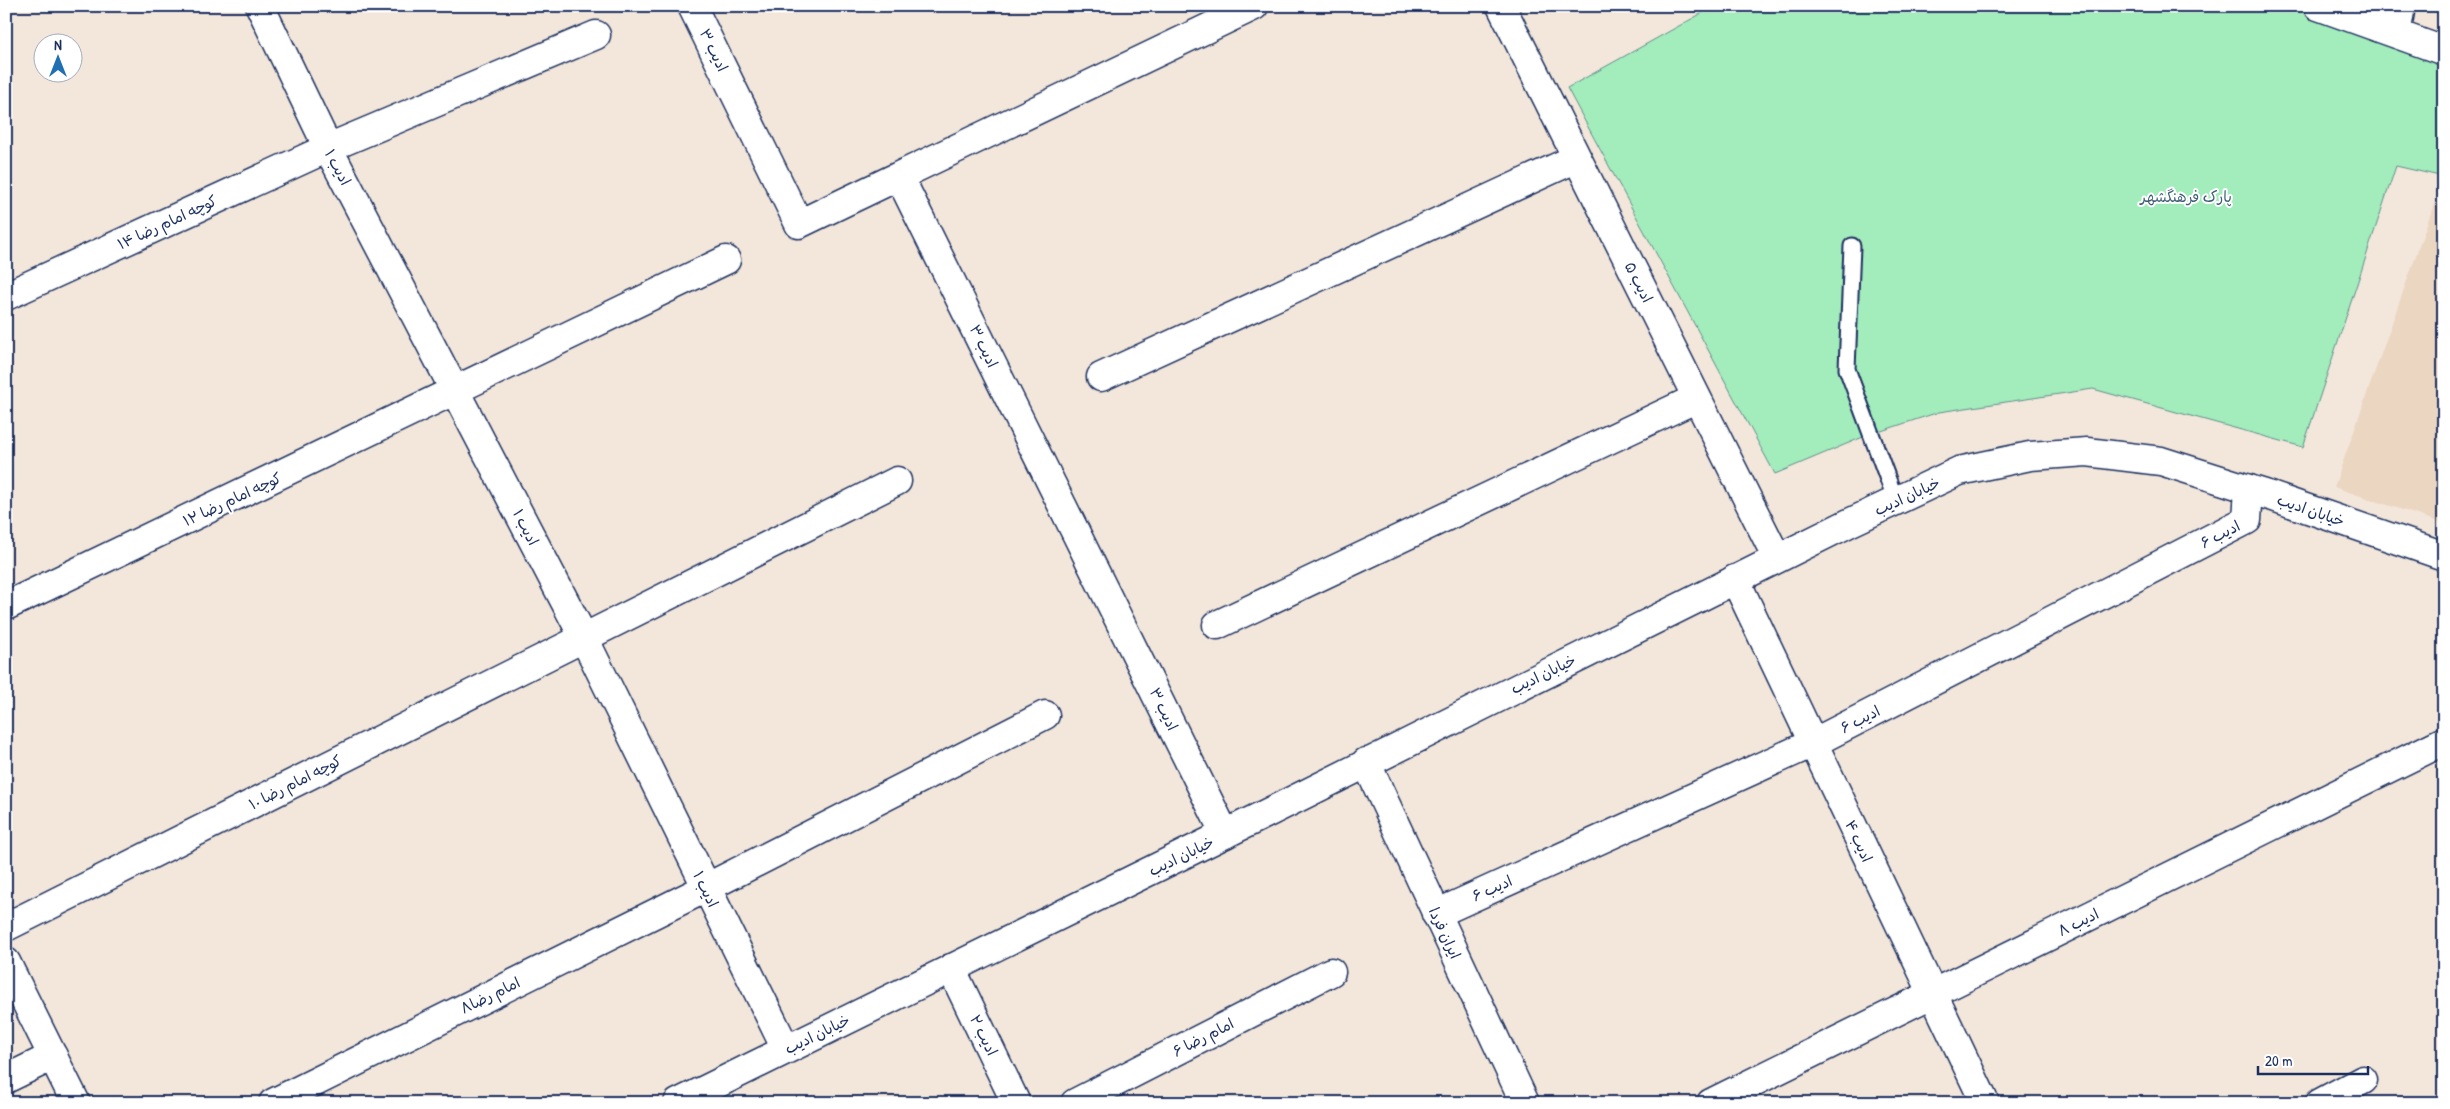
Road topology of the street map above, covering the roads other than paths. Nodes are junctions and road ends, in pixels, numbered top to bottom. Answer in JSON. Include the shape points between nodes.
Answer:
{"nodes":[{"id":1,"x":260,"y":6,"type":"edge"},
{"id":2,"x":692,"y":6,"type":"edge"},
{"id":3,"x":1254,"y":6,"type":"edge"},
{"id":4,"x":1501,"y":6,"type":"edge"},
{"id":5,"x":2318,"y":6,"type":"edge"},
{"id":6,"x":2401,"y":6,"type":"edge"},
{"id":7,"x":2396,"y":34,"type":"junction"},
{"id":8,"x":596,"y":35,"type":"dead end"},
{"id":9,"x":2444,"y":51,"type":"edge"},
{"id":10,"x":328,"y":148,"type":"junction"},
{"id":11,"x":1577,"y":158,"type":"junction"},
{"id":12,"x":899,"y":176,"type":"junction"},
{"id":13,"x":1852,"y":246,"type":"dead end"},
{"id":14,"x":726,"y":260,"type":"dead end"},
{"id":15,"x":6,"y":296,"type":"edge"},
{"id":16,"x":1101,"y":377,"type":"dead end"},
{"id":17,"x":457,"y":391,"type":"junction"},
{"id":18,"x":1697,"y":398,"type":"junction"},
{"id":19,"x":897,"y":481,"type":"dead end"},
{"id":20,"x":2250,"y":489,"type":"junction"},
{"id":21,"x":1896,"y":501,"type":"junction"},
{"id":22,"x":2444,"y":556,"type":"edge"},
{"id":23,"x":1777,"y":558,"type":"junction"},
{"id":24,"x":1735,"y":579,"type":"junction"},
{"id":25,"x":6,"y":606,"type":"edge"},
{"id":26,"x":1217,"y":625,"type":"dead end"},
{"id":27,"x":584,"y":638,"type":"junction"},
{"id":28,"x":1046,"y":715,"type":"dead end"},
{"id":29,"x":2444,"y":741,"type":"edge"},
{"id":30,"x":1813,"y":743,"type":"junction"},
{"id":31,"x":1366,"y":762,"type":"junction"},
{"id":32,"x":1226,"y":834,"type":"junction"},
{"id":33,"x":706,"y":888,"type":"junction"},
{"id":34,"x":1436,"y":914,"type":"junction"},
{"id":35,"x":6,"y":927,"type":"edge"},
{"id":36,"x":6,"y":962,"type":"edge"},
{"id":37,"x":951,"y":968,"type":"junction"},
{"id":38,"x":1331,"y":972,"type":"dead end"},
{"id":39,"x":1932,"y":994,"type":"junction"},
{"id":40,"x":786,"y":1049,"type":"junction"},
{"id":41,"x":53,"y":1056,"type":"junction"},
{"id":42,"x":6,"y":1079,"type":"edge"},
{"id":43,"x":2363,"y":1080,"type":"dead end"},
{"id":44,"x":76,"y":1103,"type":"edge"},
{"id":45,"x":274,"y":1103,"type":"edge"},
{"id":46,"x":678,"y":1103,"type":"edge"},
{"id":47,"x":1016,"y":1103,"type":"edge"},
{"id":48,"x":1074,"y":1103,"type":"edge"},
{"id":49,"x":1524,"y":1103,"type":"edge"},
{"id":50,"x":1711,"y":1103,"type":"edge"},
{"id":51,"x":1985,"y":1103,"type":"edge"},
{"id":52,"x":2320,"y":1103,"type":"edge"}],
"edges":[{"from":1,"to":10,"type":"street","name":"ادیب ۱"},
{"from":2,"to":12,"type":"street","name":"ادیب ۳","via":[[799,224]]},
{"from":3,"to":12,"type":"street"},
{"from":4,"to":11,"type":"street","name":"ادیب ۵"},
{"from":5,"to":7,"type":"street"},
{"from":6,"to":7,"type":"street"},
{"from":7,"to":9,"type":"street"},
{"from":8,"to":10,"type":"street","name":"کوچه امام رضا ۱۴"},
{"from":10,"to":15,"type":"street","name":"کوچه امام رضا ۱۴"},
{"from":10,"to":17,"type":"street","name":"ادیب ۱"},
{"from":11,"to":16,"type":"street"},
{"from":11,"to":18,"type":"street","name":"ادیب ۵"},
{"from":12,"to":32,"type":"street","name":"ادیب ۳"},
{"from":13,"to":21,"type":"lane","via":[[1846,369]]},
{"from":14,"to":17,"type":"street","name":"کوچه امام رضا ۱۲"},
{"from":17,"to":25,"type":"street","name":"کوچه امام رضا ۱۲"},
{"from":17,"to":27,"type":"street","name":"ادیب ۱"},
{"from":18,"to":23,"type":"street","name":"ادیب ۵"},
{"from":18,"to":26,"type":"street"},
{"from":19,"to":27,"type":"street","name":"کوچه امام رضا ۱۰"},
{"from":20,"to":21,"type":"street","name":"خیابان ادیب","via":[[2161,461],[2087,452],[2030,456],[1959,471]]},
{"from":20,"to":22,"type":"street","name":"خیابان ادیب"},
{"from":20,"to":30,"type":"street","name":"ادیب ۶","via":[[2247,520]]},
{"from":21,"to":23,"type":"street","name":"خیابان ادیب"},
{"from":23,"to":24,"type":"street","name":"خیابان ادیب"},
{"from":24,"to":30,"type":"street","name":"ادیب ۴"},
{"from":24,"to":31,"type":"street","name":"خیابان ادیب"},
{"from":27,"to":33,"type":"street","name":"ادیب ۱"},
{"from":27,"to":35,"type":"street","name":"کوچه امام رضا ۱۰"},
{"from":28,"to":33,"type":"street","name":"امام رضا۸"},
{"from":29,"to":39,"type":"street","name":"ادیب ۸"},
{"from":30,"to":34,"type":"street","name":"ادیب ۶"},
{"from":30,"to":39,"type":"street","name":"ادیب ۴"},
{"from":31,"to":32,"type":"street","name":"خیابان ادیب"},
{"from":31,"to":34,"type":"street","name":"ایران فردا"},
{"from":32,"to":37,"type":"street","name":"خیابان ادیب"},
{"from":33,"to":40,"type":"street","name":"ادیب ۱"},
{"from":33,"to":45,"type":"street","name":"امام رضا۸"},
{"from":34,"to":49,"type":"street","name":"ایران فردا"},
{"from":36,"to":41,"type":"street"},
{"from":37,"to":40,"type":"street","name":"خیابان ادیب"},
{"from":37,"to":47,"type":"street","name":"ادیب ۲"},
{"from":38,"to":48,"type":"street","name":"امام رضا ۶"},
{"from":39,"to":50,"type":"street","name":"ادیب ۸"},
{"from":39,"to":51,"type":"street","name":"ادیب ۴"},
{"from":40,"to":46,"type":"street","name":"خیابان ادیب"},
{"from":41,"to":42,"type":"street"},
{"from":41,"to":44,"type":"street"},
{"from":43,"to":52,"type":"street"}]}
